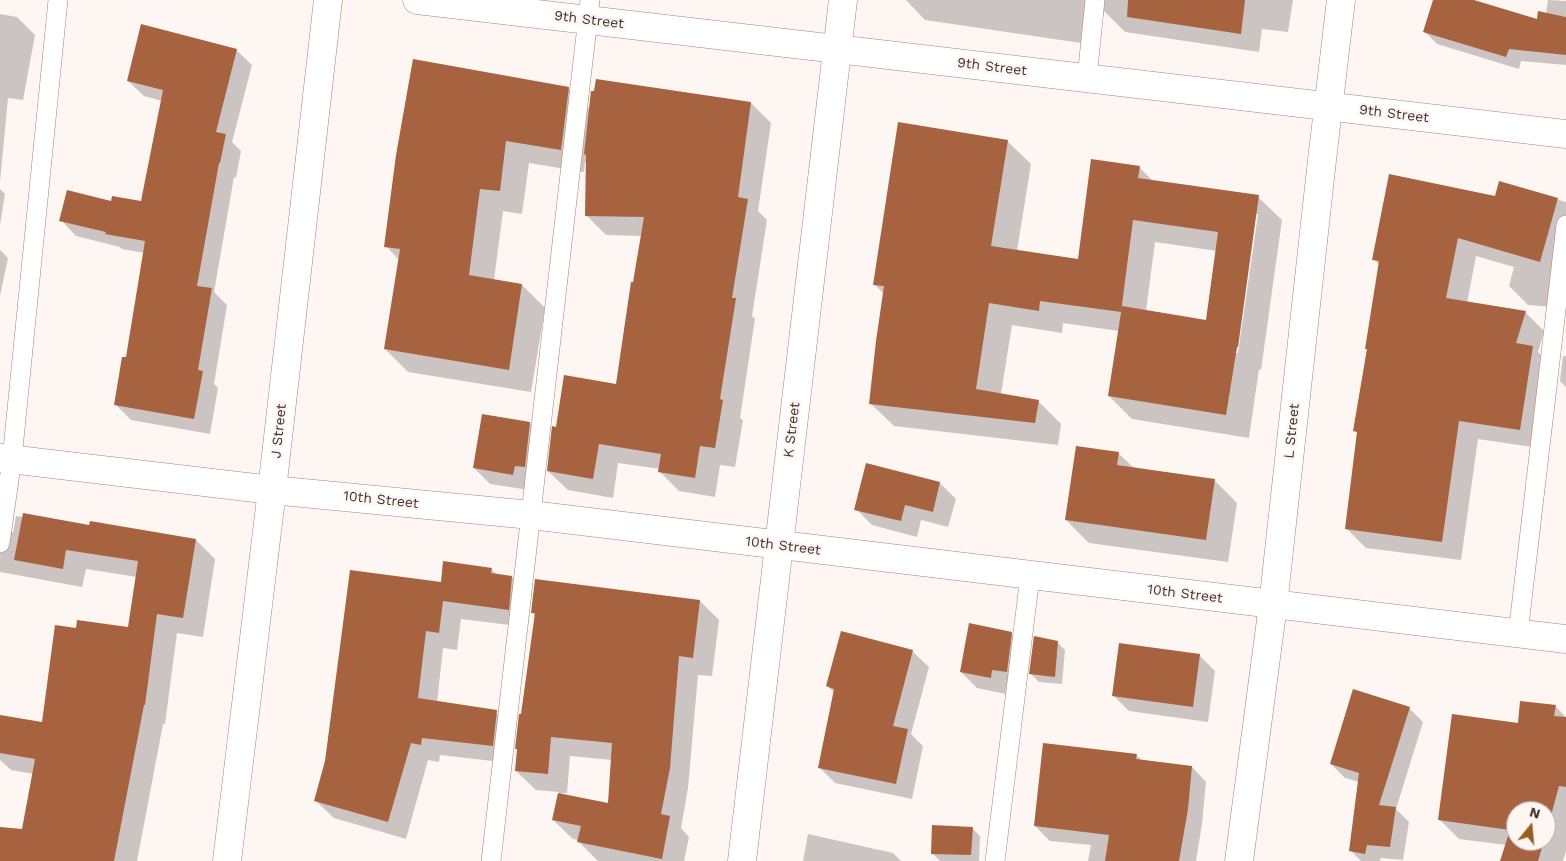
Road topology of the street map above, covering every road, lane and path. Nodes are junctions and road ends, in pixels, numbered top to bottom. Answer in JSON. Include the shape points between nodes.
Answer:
{"nodes":[{"id":1,"x":58,"y":0,"type":"edge"},
{"id":2,"x":328,"y":0,"type":"edge"},
{"id":3,"x":417,"y":0,"type":"edge"},
{"id":4,"x":843,"y":0,"type":"edge"},
{"id":5,"x":1094,"y":0,"type":"edge"},
{"id":6,"x":1342,"y":0,"type":"edge"},
{"id":7,"x":589,"y":10,"type":"edge"},
{"id":8,"x":837,"y":49,"type":"junction"},
{"id":9,"x":1087,"y":78,"type":"junction"},
{"id":10,"x":1329,"y":107,"type":"junction"},
{"id":11,"x":1566,"y":134,"type":"edge"},
{"id":12,"x":1566,"y":225,"type":"edge"},
{"id":13,"x":6,"y":458,"type":"edge"},
{"id":14,"x":272,"y":490,"type":"junction"},
{"id":15,"x":530,"y":515,"type":"junction"},
{"id":16,"x":0,"y":543,"type":"edge"},
{"id":17,"x":779,"y":545,"type":"junction"},
{"id":18,"x":1030,"y":576,"type":"junction"},
{"id":19,"x":1273,"y":605,"type":"junction"},
{"id":20,"x":1518,"y":634,"type":"junction"},
{"id":21,"x":1566,"y":639,"type":"edge"},
{"id":22,"x":227,"y":861,"type":"edge"},
{"id":23,"x":491,"y":861,"type":"edge"},
{"id":24,"x":742,"y":861,"type":"edge"},
{"id":25,"x":996,"y":861,"type":"edge"},
{"id":26,"x":1239,"y":861,"type":"edge"}],
"edges":[{"from":1,"to":13,"type":"lane"},
{"from":2,"to":14,"type":"street","name":"J Street"},
{"from":3,"to":7,"type":"street","name":"9th Street"},
{"from":4,"to":8,"type":"street","name":"K Street"},
{"from":5,"to":9,"type":"lane"},
{"from":6,"to":10,"type":"street","name":"L Street"},
{"from":7,"to":8,"type":"street","name":"9th Street"},
{"from":7,"to":15,"type":"lane"},
{"from":8,"to":9,"type":"street","name":"9th Street"},
{"from":8,"to":17,"type":"street","name":"K Street"},
{"from":9,"to":10,"type":"street","name":"9th Street"},
{"from":10,"to":11,"type":"street","name":"9th Street"},
{"from":10,"to":19,"type":"street","name":"L Street"},
{"from":12,"to":20,"type":"lane"},
{"from":13,"to":14,"type":"street","name":"10th Street"},
{"from":13,"to":16,"type":"lane"},
{"from":14,"to":15,"type":"street","name":"10th Street"},
{"from":14,"to":22,"type":"street","name":"J Street"},
{"from":15,"to":17,"type":"street","name":"10th Street"},
{"from":15,"to":23,"type":"lane"},
{"from":17,"to":18,"type":"street","name":"10th Street"},
{"from":17,"to":24,"type":"street","name":"K Street"},
{"from":18,"to":19,"type":"street","name":"10th Street"},
{"from":18,"to":25,"type":"lane"},
{"from":19,"to":20,"type":"street","name":"10th Street"},
{"from":19,"to":26,"type":"street","name":"L Street"},
{"from":20,"to":21,"type":"street","name":"10th Street"}]}
